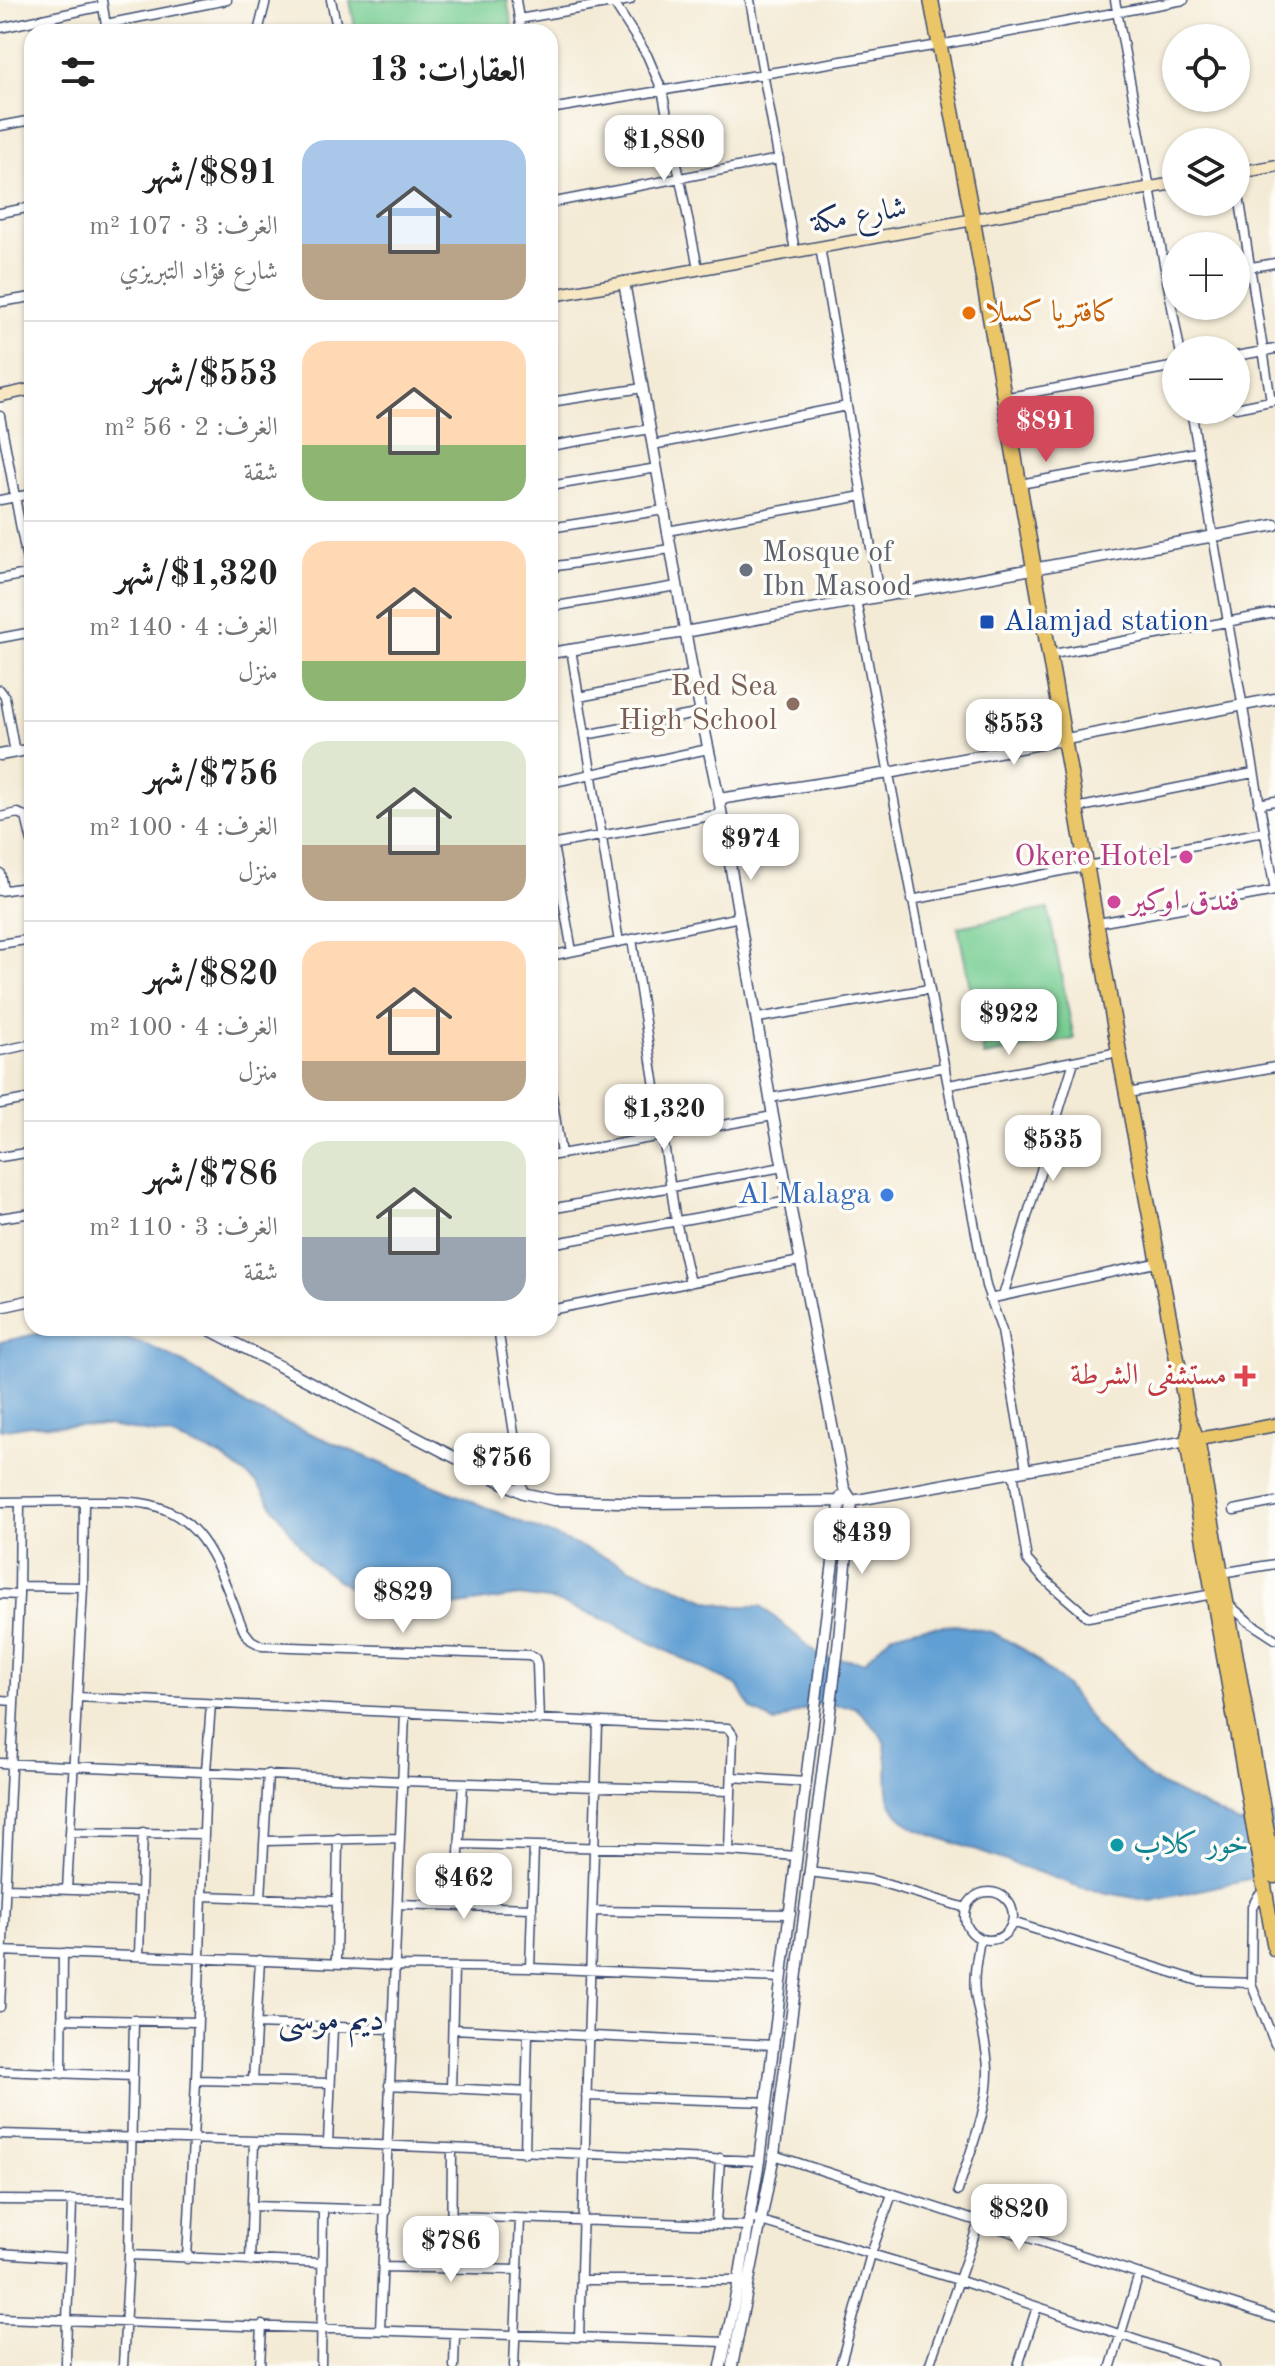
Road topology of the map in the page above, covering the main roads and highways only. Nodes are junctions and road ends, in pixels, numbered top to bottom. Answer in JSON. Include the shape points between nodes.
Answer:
{"nodes":[{"id":1,"x":931,"y":0,"type":"edge"},
{"id":2,"x":1275,"y":166,"type":"edge"},
{"id":3,"x":1250,"y":171,"type":"edge"},
{"id":4,"x":1162,"y":186,"type":"edge"},
{"id":5,"x":973,"y":221,"type":"junction"},
{"id":6,"x":558,"y":294,"type":"edge"},
{"id":7,"x":24,"y":391,"type":"edge"},
{"id":8,"x":0,"y":396,"type":"edge"},
{"id":9,"x":1275,"y":1427,"type":"edge"},
{"id":10,"x":1192,"y":1436,"type":"junction"},
{"id":11,"x":1236,"y":1687,"type":"junction"},
{"id":12,"x":1269,"y":1884,"type":"edge"},
{"id":13,"x":1275,"y":1949,"type":"edge"}],
"edges":[{"from":1,"to":5,"type":"highway"},
{"from":2,"to":3,"type":"main road"},
{"from":4,"to":5,"type":"main road","name":"شارع مكة"},
{"from":5,"to":6,"type":"main road","name":"شارع مكة"},
{"from":5,"to":10,"type":"highway"},
{"from":7,"to":8,"type":"main road"},
{"from":9,"to":10,"type":"main road"},
{"from":10,"to":11,"type":"highway","via":[[1227,1602]]},
{"from":10,"to":11,"type":"highway","via":[[1213,1594]]},
{"from":11,"to":12,"type":"highway"},
{"from":12,"to":13,"type":"highway"}]}
